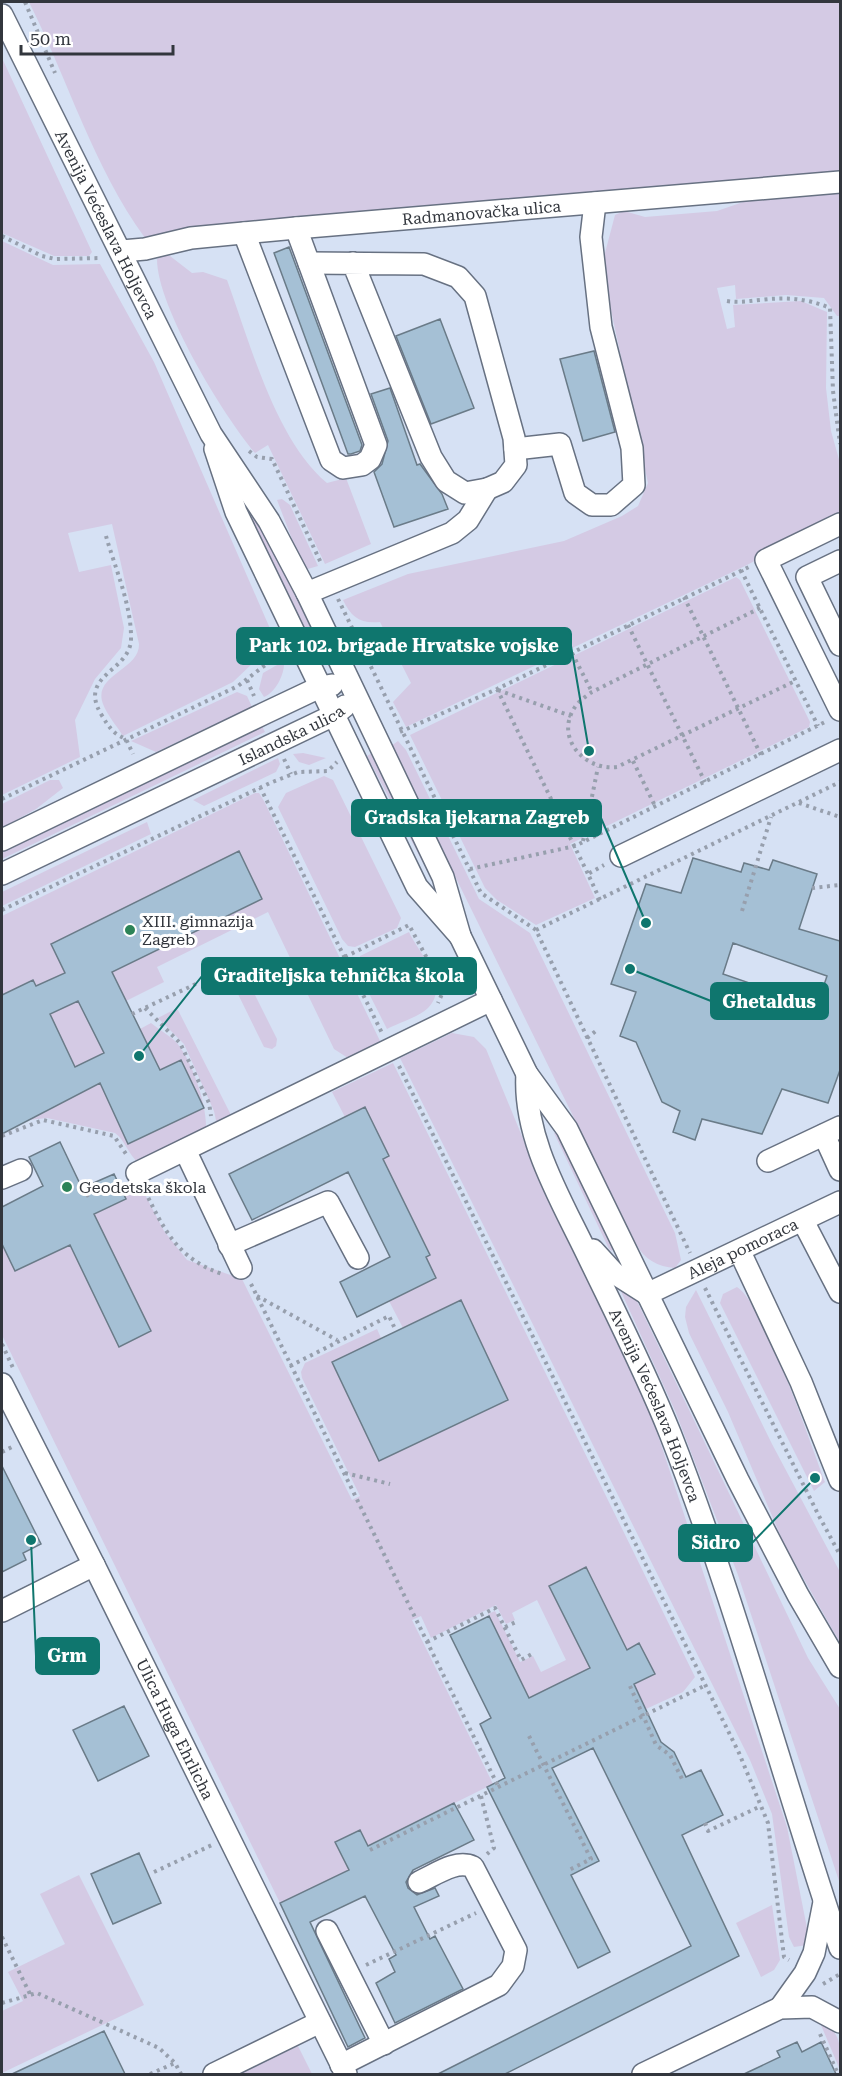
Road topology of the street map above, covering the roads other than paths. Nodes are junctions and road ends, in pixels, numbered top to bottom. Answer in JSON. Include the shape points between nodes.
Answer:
{"nodes":[{"id":1,"x":2,"y":15,"type":"edge"},
{"id":2,"x":840,"y":182,"type":"edge"},
{"id":3,"x":595,"y":202,"type":"junction"},
{"id":4,"x":296,"y":228,"type":"junction"},
{"id":5,"x":244,"y":233,"type":"junction"},
{"id":6,"x":122,"y":251,"type":"junction"},
{"id":7,"x":309,"y":263,"type":"junction"},
{"id":8,"x":353,"y":263,"type":"junction"},
{"id":9,"x":211,"y":434,"type":"junction"},
{"id":10,"x":515,"y":449,"type":"junction"},
{"id":11,"x":487,"y":489,"type":"junction"},
{"id":12,"x":840,"y":524,"type":"edge"},
{"id":13,"x":840,"y":561,"type":"edge"},
{"id":14,"x":307,"y":593,"type":"junction"},
{"id":15,"x":840,"y":645,"type":"edge"},
{"id":16,"x":320,"y":687,"type":"junction"},
{"id":17,"x":353,"y":689,"type":"junction"},
{"id":18,"x":840,"y":710,"type":"edge"},
{"id":19,"x":334,"y":714,"type":"junction"},
{"id":20,"x":840,"y":750,"type":"edge"},
{"id":21,"x":2,"y":840,"type":"edge"},
{"id":22,"x":621,"y":856,"type":"road end"},
{"id":23,"x":2,"y":874,"type":"edge"},
{"id":24,"x":459,"y":936,"type":"junction"},
{"id":25,"x":491,"y":1000,"type":"junction"},
{"id":26,"x":527,"y":1074,"type":"junction"},
{"id":27,"x":832,"y":1131,"type":"edge"},
{"id":28,"x":185,"y":1150,"type":"junction"},
{"id":29,"x":768,"y":1161,"type":"dead end"},
{"id":30,"x":840,"y":1170,"type":"edge"},
{"id":31,"x":128,"y":1177,"type":"road end"},
{"id":32,"x":840,"y":1202,"type":"edge"},
{"id":33,"x":803,"y":1221,"type":"junction"},
{"id":34,"x":574,"y":1226,"type":"junction"},
{"id":35,"x":229,"y":1245,"type":"junction"},
{"id":36,"x":740,"y":1252,"type":"junction"},
{"id":37,"x":358,"y":1258,"type":"dead end"},
{"id":38,"x":235,"y":1272,"type":"road end"},
{"id":39,"x":840,"y":1292,"type":"edge"},
{"id":40,"x":647,"y":1294,"type":"junction"},
{"id":41,"x":2,"y":1384,"type":"edge"},
{"id":42,"x":840,"y":1480,"type":"edge"},
{"id":43,"x":94,"y":1565,"type":"junction"},
{"id":44,"x":2,"y":1611,"type":"edge"},
{"id":45,"x":840,"y":1667,"type":"edge"},
{"id":46,"x":419,"y":1882,"type":"dead end"},
{"id":47,"x":824,"y":1901,"type":"junction"},
{"id":48,"x":327,"y":1931,"type":"dead end"},
{"id":49,"x":840,"y":1948,"type":"edge"},
{"id":50,"x":780,"y":2008,"type":"junction"},
{"id":51,"x":320,"y":2022,"type":"junction"},
{"id":52,"x":840,"y":2022,"type":"edge"},
{"id":53,"x":384,"y":2043,"type":"junction"},
{"id":54,"x":344,"y":2070,"type":"edge"},
{"id":55,"x":214,"y":2074,"type":"edge"},
{"id":56,"x":643,"y":2074,"type":"edge"}],
"edges":[{"from":1,"to":6,"type":"street","name":"Avenija Većeslava Holjevca"},
{"from":2,"to":3,"type":"street","name":"Radmanovačka ulica"},
{"from":3,"to":4,"type":"street","name":"Radmanovačka ulica"},
{"from":3,"to":10,"type":"street","via":[[591,237],[601,327],[632,448],[634,485],[611,505],[592,505],[575,493],[560,444]]},
{"from":4,"to":5,"type":"street","name":"Radmanovačka ulica"},
{"from":4,"to":7,"type":"street"},
{"from":5,"to":6,"type":"street","name":"Radmanovačka ulica"},
{"from":5,"to":7,"type":"street","via":[[332,460],[343,468],[353,467],[370,459],[376,445]]},
{"from":6,"to":9,"type":"street","name":"Avenija Većeslava Holjevca"},
{"from":7,"to":8,"type":"street"},
{"from":8,"to":10,"type":"street","via":[[424,264],[458,277],[475,296]]},
{"from":8,"to":11,"type":"street","via":[[431,457],[446,481],[465,493]]},
{"from":9,"to":14,"type":"street","name":"Avenija Većeslava Holjevca","via":[[269,521]]},
{"from":9,"to":16,"type":"street","name":"Avenija Većeslava Holjevca","via":[[236,512]]},
{"from":10,"to":11,"type":"street","via":[[516,465],[503,482]]},
{"from":11,"to":14,"type":"street","via":[[468,520],[452,532]]},
{"from":12,"to":18,"type":"street","via":[[766,560]]},
{"from":13,"to":15,"type":"street","via":[[807,577]]},
{"from":14,"to":17,"type":"street","name":"Avenija Većeslava Holjevca"},
{"from":16,"to":17,"type":"street","name":"Islandska ulica","via":[[340,684]]},
{"from":16,"to":19,"type":"street","name":"Avenija Većeslava Holjevca"},
{"from":16,"to":21,"type":"street","name":"Islandska ulica"},
{"from":17,"to":19,"type":"street","name":"Islandska ulica","via":[[348,703]]},
{"from":17,"to":24,"type":"street","name":"Avenija Većeslava Holjevca","via":[[443,876]]},
{"from":19,"to":23,"type":"street","name":"Islandska ulica"},
{"from":19,"to":24,"type":"street","name":"Avenija Većeslava Holjevca","via":[[417,887]]},
{"from":20,"to":22,"type":"street"},
{"from":24,"to":25,"type":"street","name":"Avenija Većeslava Holjevca"},
{"from":25,"to":26,"type":"street","name":"Avenija Većeslava Holjevca"},
{"from":25,"to":28,"type":"street"},
{"from":26,"to":34,"type":"street","name":"Avenija Većeslava Holjevca","via":[[526,1097],[538,1147]]},
{"from":26,"to":40,"type":"street","name":"Avenija Većeslava Holjevca","via":[[567,1129]]},
{"from":27,"to":29,"type":"street"},
{"from":27,"to":30,"type":"street"},
{"from":28,"to":31,"type":"street"},
{"from":28,"to":35,"type":"street"},
{"from":32,"to":33,"type":"street","name":"Aleja pomoraca"},
{"from":33,"to":36,"type":"street","name":"Aleja pomoraca"},
{"from":33,"to":39,"type":"street"},
{"from":34,"to":40,"type":"street","via":[[600,1260]]},
{"from":34,"to":47,"type":"street","name":"Avenija Većeslava Holjevca","via":[[670,1434],[749,1655]]},
{"from":35,"to":37,"type":"street","via":[[328,1202]]},
{"from":35,"to":38,"type":"street"},
{"from":36,"to":40,"type":"street","name":"Aleja pomoraca"},
{"from":36,"to":42,"type":"street","via":[[801,1382]]},
{"from":40,"to":45,"type":"street","name":"Avenija Većeslava Holjevca","via":[[767,1536]]},
{"from":41,"to":43,"type":"street","name":"Ulica Huga Ehrlicha"},
{"from":43,"to":44,"type":"street"},
{"from":43,"to":51,"type":"street","name":"Ulica Huga Ehrlicha"},
{"from":46,"to":53,"type":"street","via":[[456,1864],[472,1867],[516,1950],[513,1966],[499,1985]]},
{"from":47,"to":49,"type":"street","name":"Avenija Većeslava Holjevca"},
{"from":47,"to":50,"type":"street","via":[[814,1953]]},
{"from":48,"to":53,"type":"street"},
{"from":50,"to":52,"type":"street","via":[[812,2007]]},
{"from":50,"to":56,"type":"street"},
{"from":51,"to":54,"type":"street","name":"Ulica Huga Ehrlicha"},
{"from":51,"to":55,"type":"street"},
{"from":53,"to":54,"type":"street"}]}
